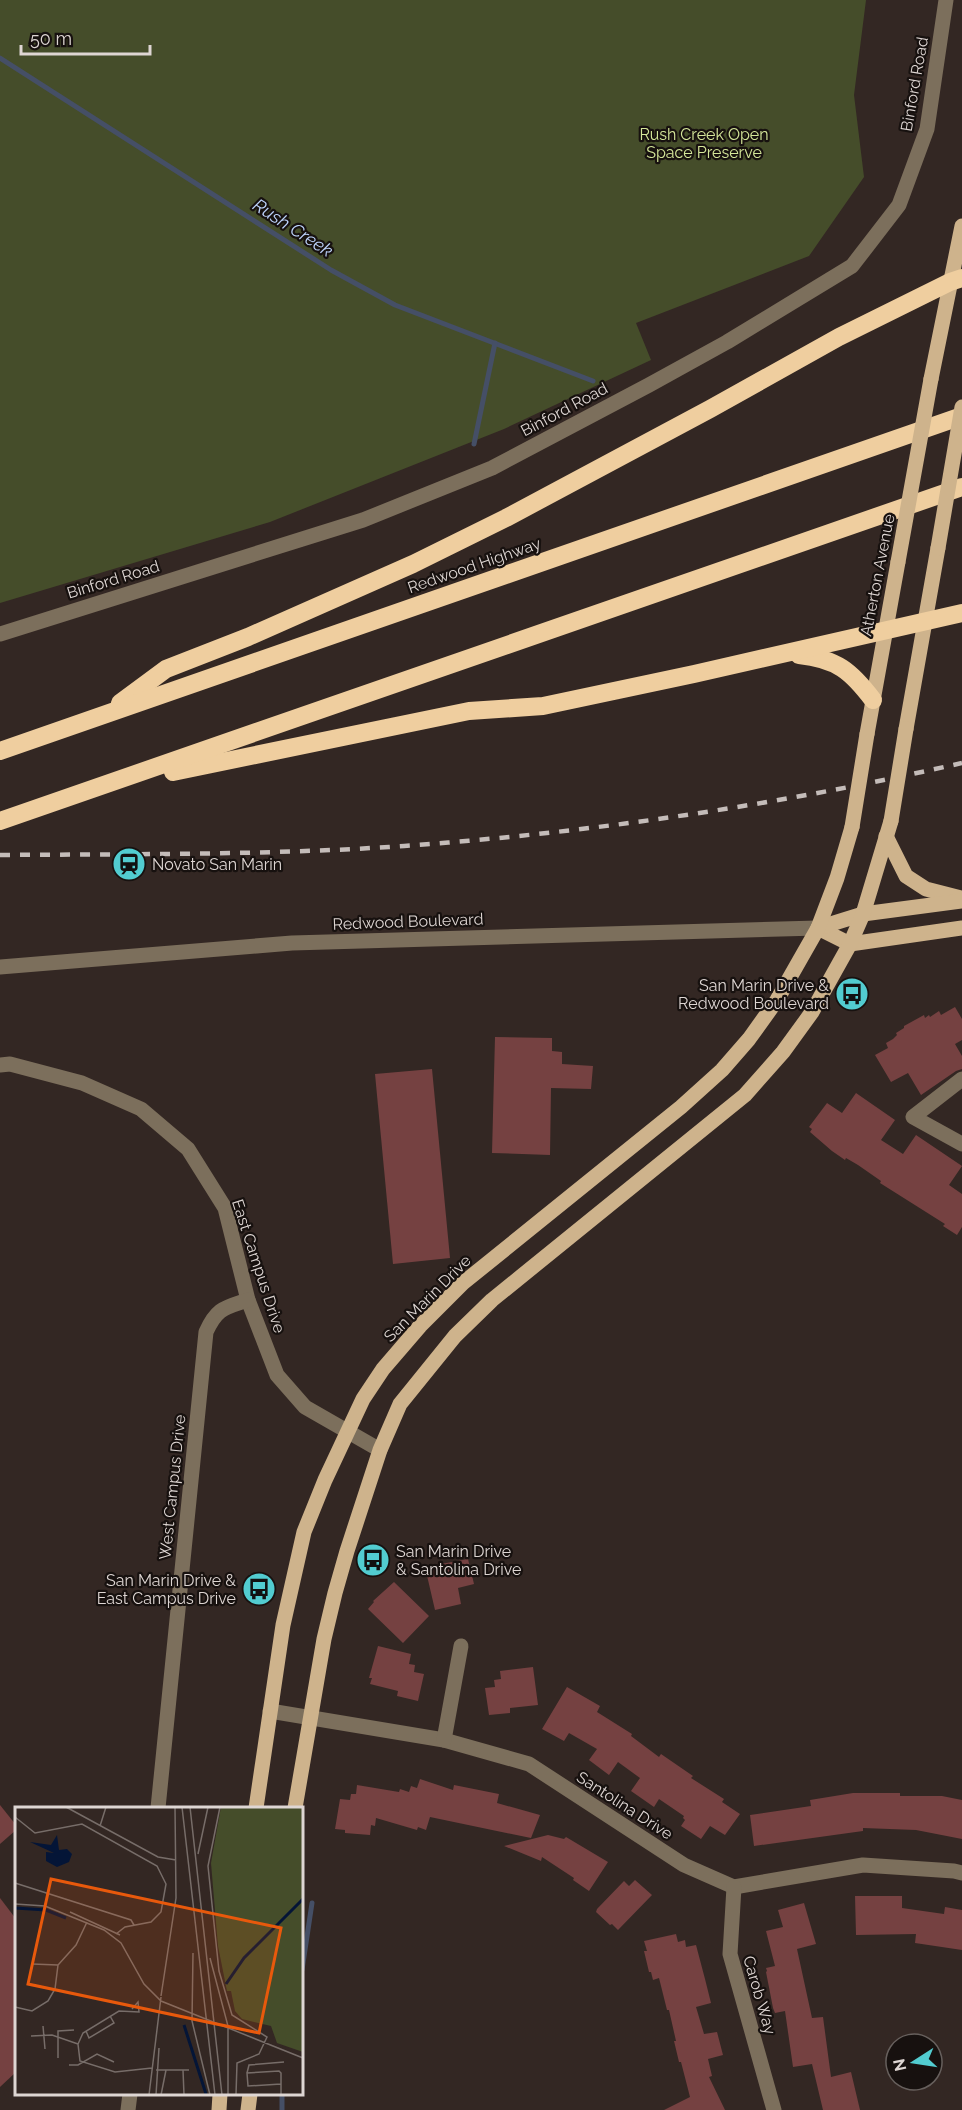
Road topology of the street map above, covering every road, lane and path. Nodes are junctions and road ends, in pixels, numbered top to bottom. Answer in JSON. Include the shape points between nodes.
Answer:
{"nodes":[{"id":1,"x":946,"y":0,"type":"edge"},
{"id":2,"x":962,"y":226,"type":"edge"},
{"id":3,"x":956,"y":280,"type":"edge"},
{"id":4,"x":962,"y":407,"type":"edge"},
{"id":5,"x":962,"y":416,"type":"edge"},
{"id":6,"x":962,"y":487,"type":"edge"},
{"id":7,"x":962,"y":613,"type":"edge"},
{"id":8,"x":924,"y":623,"type":"junction"},
{"id":9,"x":885,"y":630,"type":"junction"},
{"id":10,"x":0,"y":634,"type":"edge"},
{"id":11,"x":785,"y":654,"type":"junction"},
{"id":12,"x":873,"y":700,"type":"junction"},
{"id":13,"x":104,"y":715,"type":"junction"},
{"id":14,"x":0,"y":752,"type":"edge"},
{"id":15,"x":101,"y":787,"type":"junction"},
{"id":16,"x":0,"y":821,"type":"edge"},
{"id":17,"x":886,"y":836,"type":"junction"},
{"id":18,"x":962,"y":900,"type":"edge"},
{"id":19,"x":863,"y":914,"type":"junction"},
{"id":20,"x":818,"y":928,"type":"junction"},
{"id":21,"x":962,"y":928,"type":"edge"},
{"id":22,"x":850,"y":945,"type":"junction"},
{"id":23,"x":0,"y":967,"type":"edge"},
{"id":24,"x":0,"y":1065,"type":"edge"},
{"id":25,"x":962,"y":1079,"type":"edge"},
{"id":26,"x":962,"y":1144,"type":"edge"},
{"id":27,"x":248,"y":1300,"type":"junction"},
{"id":28,"x":348,"y":1433,"type":"junction"},
{"id":29,"x":380,"y":1450,"type":"junction"},
{"id":30,"x":461,"y":1646,"type":"dead end"},
{"id":31,"x":270,"y":1711,"type":"junction"},
{"id":32,"x":310,"y":1717,"type":"junction"},
{"id":33,"x":444,"y":1740,"type":"junction"},
{"id":34,"x":158,"y":1807,"type":"edge"},
{"id":35,"x":256,"y":1807,"type":"edge"},
{"id":36,"x":295,"y":1807,"type":"edge"},
{"id":37,"x":962,"y":1873,"type":"edge"},
{"id":38,"x":734,"y":1887,"type":"junction"},
{"id":39,"x":130,"y":2095,"type":"edge"},
{"id":40,"x":220,"y":2095,"type":"edge"},
{"id":41,"x":250,"y":2095,"type":"edge"},
{"id":42,"x":128,"y":2110,"type":"edge"},
{"id":43,"x":219,"y":2110,"type":"edge"},
{"id":44,"x":248,"y":2110,"type":"edge"},
{"id":45,"x":774,"y":2110,"type":"edge"}],
"edges":[{"from":1,"to":10,"type":"street","name":"Binford Road","via":[[927,129],[899,205],[852,266],[744,332],[492,468],[363,520]]},
{"from":2,"to":3,"type":"main road","name":"Atherton Avenue"},
{"from":3,"to":9,"type":"main road","name":"Atherton Avenue","bridge":true,"via":[[931,379]]},
{"from":3,"to":13,"type":"highway","via":[[839,337],[594,472],[432,555],[166,669]]},
{"from":4,"to":8,"type":"main road","bridge":true},
{"from":5,"to":13,"type":"highway","name":"Redwood Highway"},
{"from":6,"to":15,"type":"highway"},
{"from":7,"to":8,"type":"highway"},
{"from":8,"to":9,"type":"highway"},
{"from":8,"to":17,"type":"main road","bridge":true},
{"from":9,"to":11,"type":"highway"},
{"from":9,"to":12,"type":"main road","name":"Atherton Avenue"},
{"from":11,"to":12,"type":"highway","via":[[832,661],[859,682]]},
{"from":11,"to":15,"type":"highway","via":[[543,706],[469,711]]},
{"from":12,"to":20,"type":"main road","name":"Atherton Avenue","bridge":true,"via":[[852,827]]},
{"from":13,"to":14,"type":"highway","name":"Redwood Highway"},
{"from":15,"to":16,"type":"highway"},
{"from":17,"to":18,"type":"main road","via":[[906,876],[926,889]]},
{"from":17,"to":19,"type":"main road"},
{"from":18,"to":19,"type":"main road","name":"Redwood Boulevard"},
{"from":19,"to":20,"type":"main road","name":"Redwood Boulevard"},
{"from":19,"to":22,"type":"main road"},
{"from":20,"to":22,"type":"main road","name":"Redwood Boulevard"},
{"from":20,"to":23,"type":"street","name":"Redwood Boulevard","via":[[292,943]]},
{"from":20,"to":28,"type":"main road","name":"San Marin Drive","via":[[777,1000],[722,1070],[463,1284],[383,1369],[363,1399]]},
{"from":21,"to":22,"type":"main road"},
{"from":22,"to":29,"type":"main road","via":[[812,1012],[745,1095],[492,1300],[455,1336],[400,1404]]},
{"from":24,"to":27,"type":"street","name":"East Campus Drive","via":[[10,1064],[82,1083],[141,1109],[188,1149],[225,1208]]},
{"from":25,"to":26,"type":"street","via":[[913,1117]]},
{"from":27,"to":28,"type":"street","name":"East Campus Drive","via":[[277,1376],[305,1407]]},
{"from":27,"to":34,"type":"street","name":"West Campus Drive","via":[[222,1309],[212,1318],[206,1332]]},
{"from":28,"to":29,"type":"street","name":"East Campus Drive"},
{"from":28,"to":31,"type":"main road","name":"San Marin Drive","via":[[304,1532],[283,1625]]},
{"from":29,"to":32,"type":"main road","via":[[346,1551]]},
{"from":30,"to":33,"type":"street"},
{"from":31,"to":32,"type":"street","name":"Santolina Drive"},
{"from":31,"to":35,"type":"main road","name":"San Marin Drive"},
{"from":32,"to":33,"type":"street","name":"Santolina Drive"},
{"from":32,"to":36,"type":"main road"},
{"from":33,"to":38,"type":"street","name":"Santolina Drive","via":[[529,1764],[684,1865]]},
{"from":37,"to":38,"type":"street","via":[[863,1865]]},
{"from":38,"to":45,"type":"street","name":"Carob Way","via":[[730,1954]]},
{"from":39,"to":42,"type":"street"},
{"from":40,"to":43,"type":"main road"},
{"from":41,"to":44,"type":"main road"}]}
